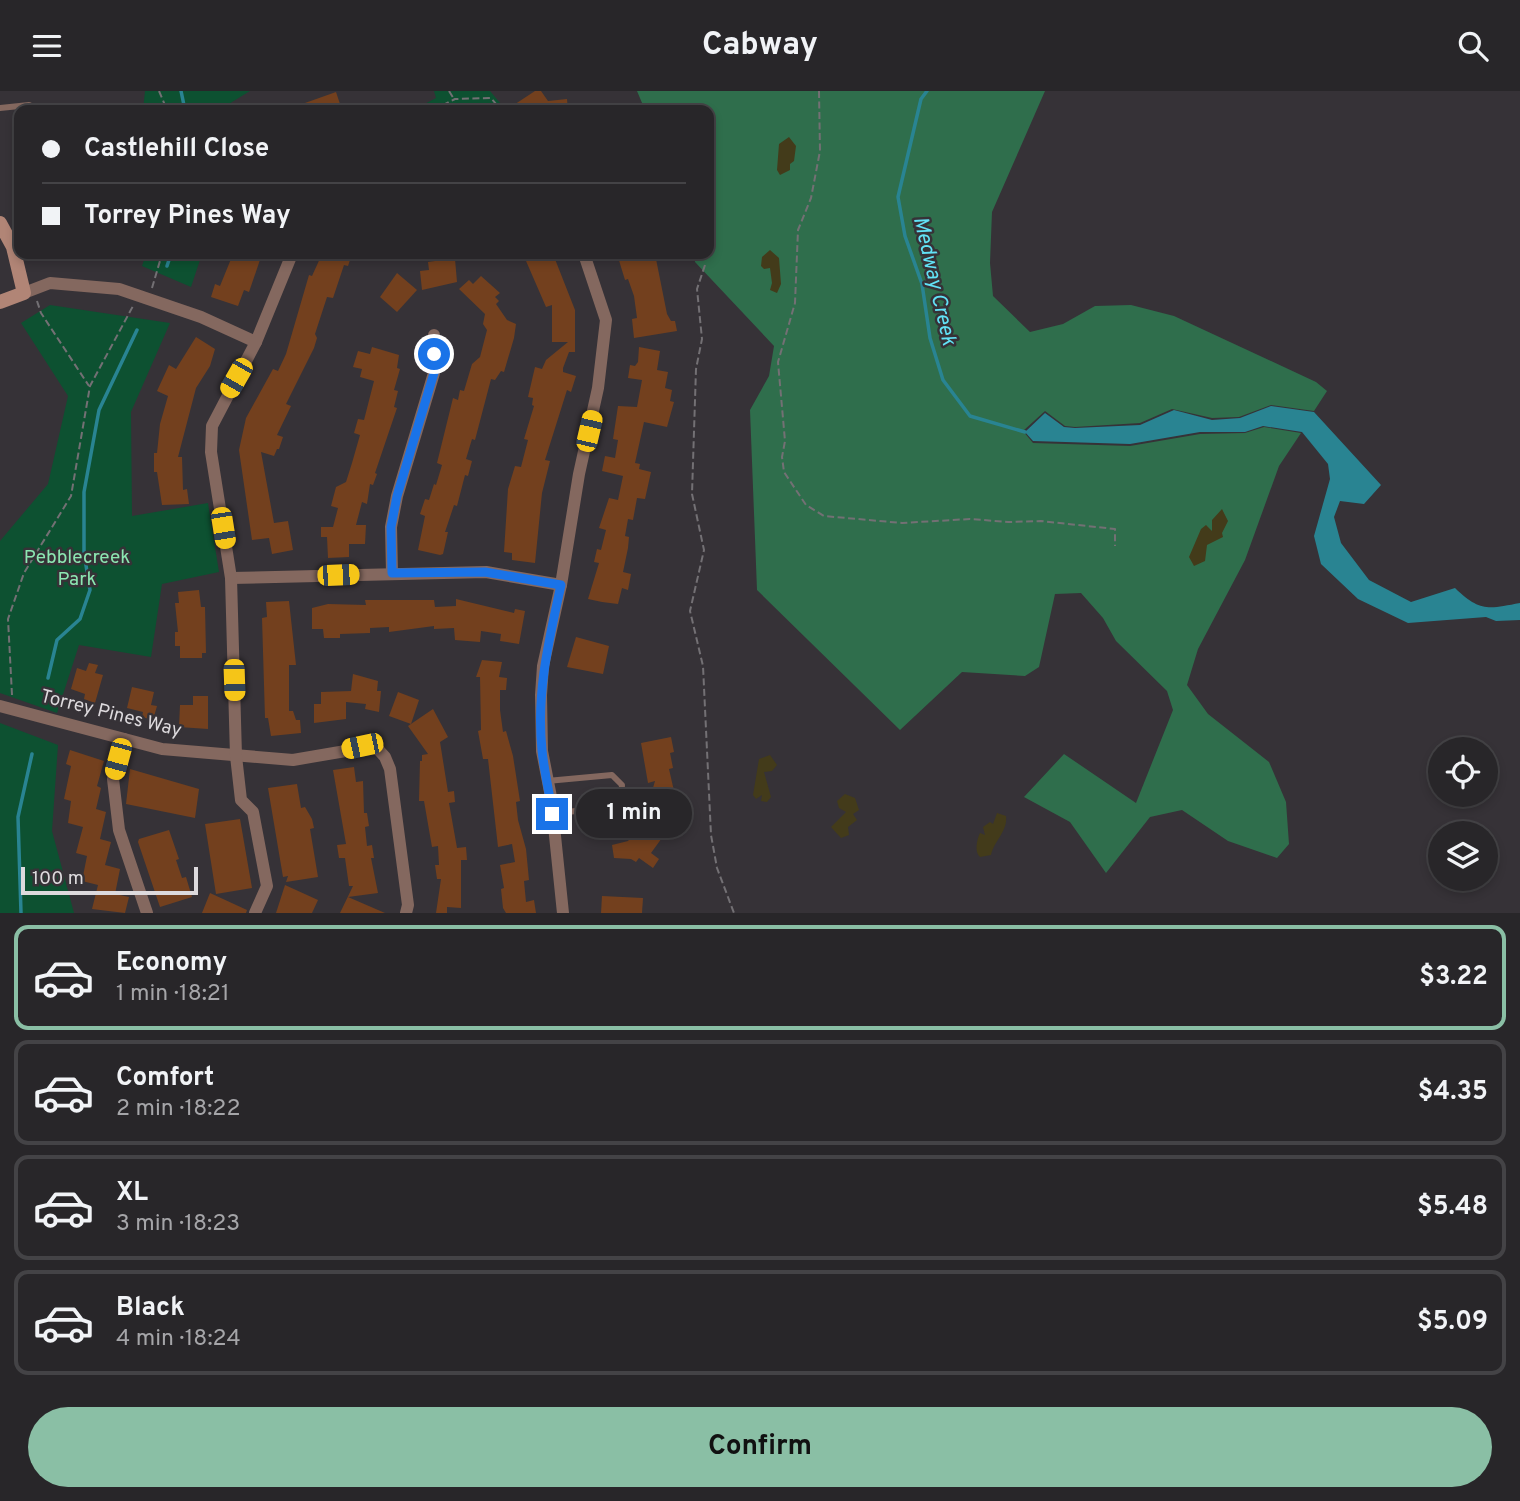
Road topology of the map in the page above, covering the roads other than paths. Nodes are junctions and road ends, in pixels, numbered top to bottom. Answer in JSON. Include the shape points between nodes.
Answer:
{"nodes":[{"id":1,"x":0,"y":223,"type":"edge"},
{"id":2,"x":14,"y":250,"type":"edge"},
{"id":3,"x":17,"y":259,"type":"edge"},
{"id":4,"x":290,"y":259,"type":"edge"},
{"id":5,"x":586,"y":259,"type":"edge"},
{"id":6,"x":29,"y":291,"type":"junction"},
{"id":7,"x":0,"y":302,"type":"edge"},
{"id":8,"x":434,"y":335,"type":"dead end"},
{"id":9,"x":256,"y":342,"type":"junction"},
{"id":10,"x":392,"y":573,"type":"junction"},
{"id":11,"x":231,"y":578,"type":"junction"},
{"id":12,"x":561,"y":585,"type":"junction"},
{"id":13,"x":6,"y":707,"type":"edge"},
{"id":14,"x":124,"y":739,"type":"junction"},
{"id":15,"x":236,"y":756,"type":"junction"},
{"id":16,"x":547,"y":781,"type":"junction"},
{"id":17,"x":552,"y":814,"type":"junction"},
{"id":18,"x":147,"y":913,"type":"edge"},
{"id":19,"x":255,"y":913,"type":"edge"},
{"id":20,"x":406,"y":913,"type":"edge"},
{"id":21,"x":563,"y":913,"type":"edge"}],
"edges":[{"from":1,"to":2,"type":"street"},
{"from":3,"to":6,"type":"street"},
{"from":4,"to":9,"type":"street"},
{"from":5,"to":12,"type":"street","via":[[606,320]]},
{"from":6,"to":7,"type":"street"},
{"from":6,"to":9,"type":"street","via":[[50,283],[119,289]]},
{"from":8,"to":10,"type":"street","via":[[434,373],[391,527]]},
{"from":9,"to":11,"type":"street","via":[[212,426],[211,452]]},
{"from":10,"to":11,"type":"street"},
{"from":10,"to":12,"type":"street","via":[[485,572]]},
{"from":11,"to":15,"type":"street"},
{"from":12,"to":16,"type":"street","via":[[543,666],[542,751]]},
{"from":13,"to":14,"type":"street","name":"Torrey Pines Way"},
{"from":14,"to":15,"type":"street","name":"Torrey Pines Way","via":[[162,749]]},
{"from":14,"to":18,"type":"street","via":[[113,779],[119,829]]},
{"from":15,"to":19,"type":"street","via":[[241,800],[253,812],[267,886]]},
{"from":15,"to":20,"type":"street","name":"Torrey Pines Way","via":[[293,760],[375,746],[390,769]]},
{"from":16,"to":17,"type":"street"},
{"from":16,"to":17,"type":"lane","via":[[612,775],[622,785],[621,799],[613,807]]},
{"from":17,"to":21,"type":"street"}]}
